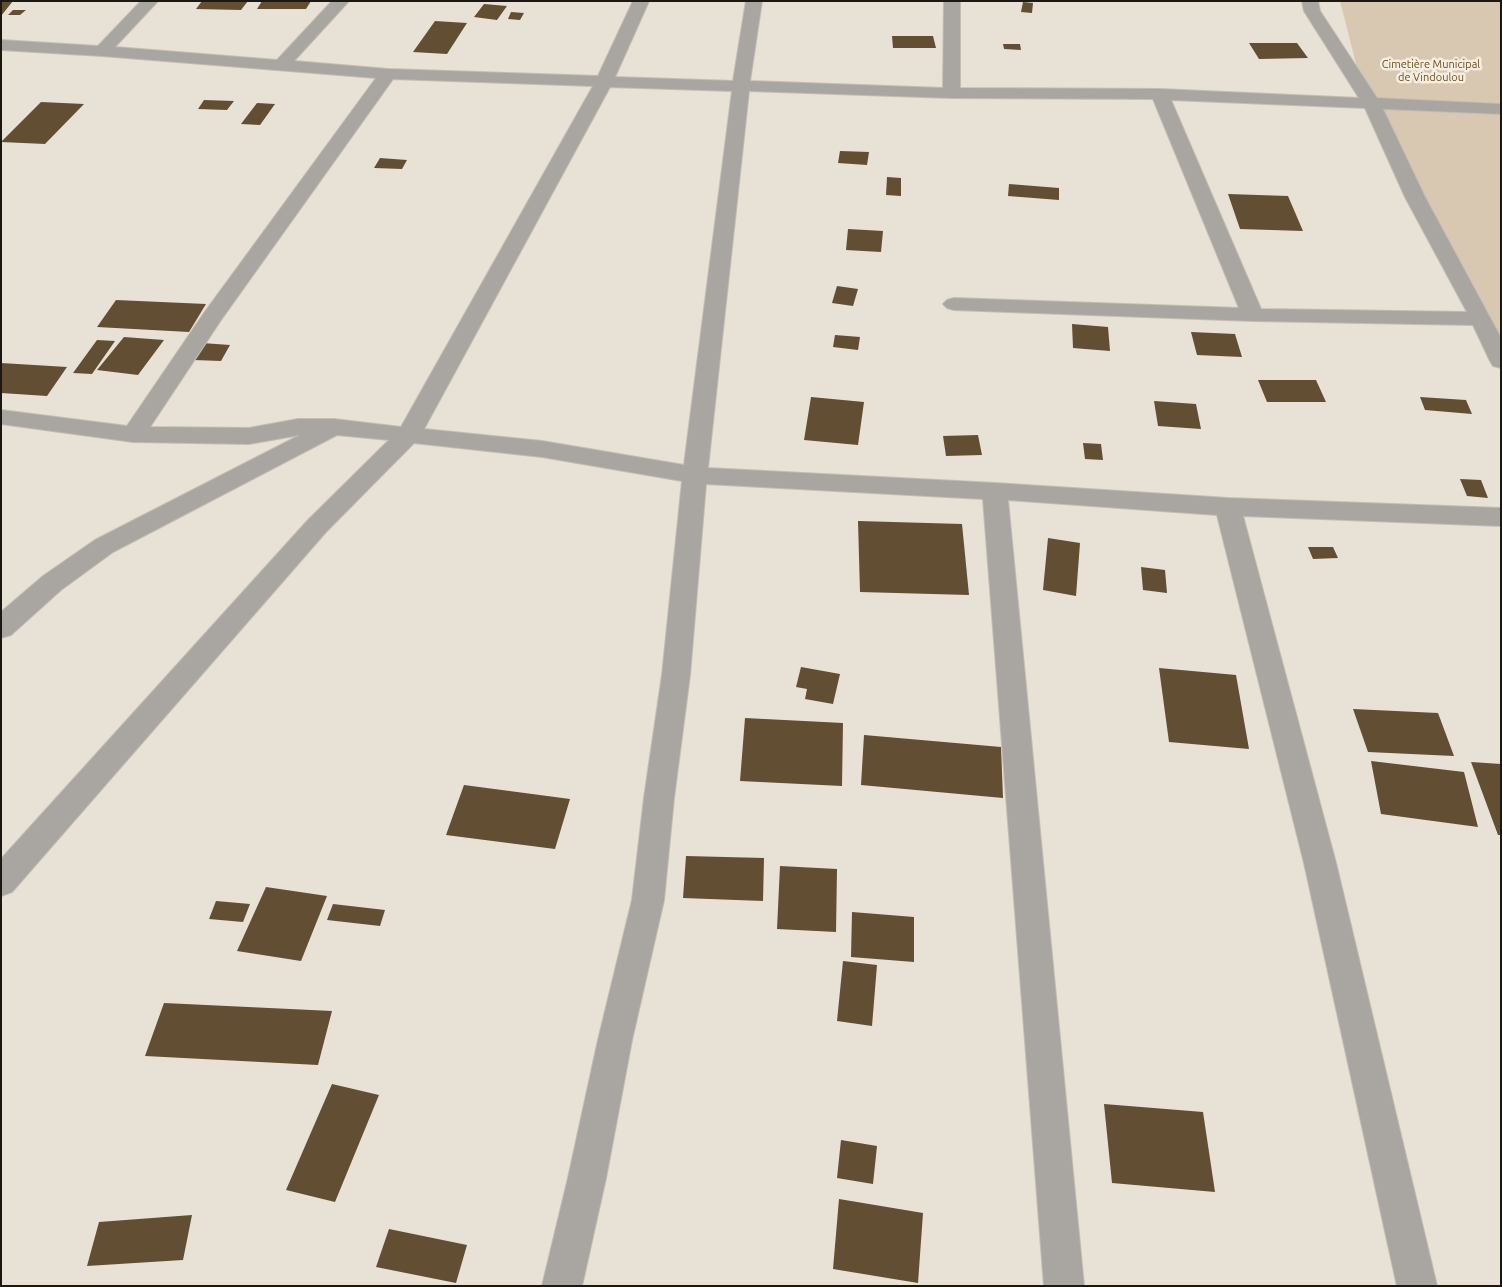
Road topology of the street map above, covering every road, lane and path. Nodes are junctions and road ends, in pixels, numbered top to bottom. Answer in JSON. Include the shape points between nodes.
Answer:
{"nodes":[{"id":1,"x":150,"y":1,"type":"edge"},
{"id":2,"x":341,"y":1,"type":"edge"},
{"id":3,"x":641,"y":1,"type":"edge"},
{"id":4,"x":754,"y":1,"type":"edge"},
{"id":5,"x":952,"y":1,"type":"edge"},
{"id":6,"x":1310,"y":1,"type":"edge"},
{"id":7,"x":1,"y":45,"type":"edge"},
{"id":8,"x":102,"y":51,"type":"junction"},
{"id":9,"x":282,"y":65,"type":"junction"},
{"id":10,"x":388,"y":74,"type":"junction"},
{"id":11,"x":604,"y":82,"type":"junction"},
{"id":12,"x":741,"y":84,"type":"junction"},
{"id":13,"x":951,"y":93,"type":"junction"},
{"id":14,"x":1160,"y":94,"type":"junction"},
{"id":15,"x":1372,"y":104,"type":"junction"},
{"id":16,"x":1501,"y":109,"type":"edge"},
{"id":17,"x":954,"y":304,"type":"dead end"},
{"id":18,"x":1253,"y":315,"type":"junction"},
{"id":19,"x":1481,"y":319,"type":"junction"},
{"id":20,"x":1501,"y":361,"type":"edge"},
{"id":21,"x":1,"y":417,"type":"edge"},
{"id":22,"x":334,"y":427,"type":"junction"},
{"id":23,"x":133,"y":434,"type":"junction"},
{"id":24,"x":409,"y":434,"type":"junction"},
{"id":25,"x":695,"y":475,"type":"junction"},
{"id":26,"x":995,"y":491,"type":"junction"},
{"id":27,"x":1228,"y":507,"type":"junction"},
{"id":28,"x":1501,"y":517,"type":"edge"},
{"id":29,"x":1,"y":628,"type":"edge"},
{"id":30,"x":1,"y":882,"type":"edge"},
{"id":31,"x":562,"y":1286,"type":"edge"},
{"id":32,"x":1064,"y":1286,"type":"edge"},
{"id":33,"x":1417,"y":1286,"type":"edge"}],
"edges":[{"from":1,"to":8,"type":"street"},
{"from":2,"to":9,"type":"street"},
{"from":3,"to":11,"type":"street"},
{"from":4,"to":12,"type":"street"},
{"from":5,"to":13,"type":"street"},
{"from":6,"to":15,"type":"street","via":[[1312,11]]},
{"from":7,"to":8,"type":"street"},
{"from":8,"to":9,"type":"street"},
{"from":9,"to":10,"type":"street"},
{"from":10,"to":11,"type":"street"},
{"from":10,"to":23,"type":"street","via":[[212,318]]},
{"from":11,"to":12,"type":"street"},
{"from":11,"to":24,"type":"street"},
{"from":12,"to":13,"type":"street"},
{"from":12,"to":25,"type":"street"},
{"from":13,"to":14,"type":"street"},
{"from":14,"to":15,"type":"street"},
{"from":14,"to":18,"type":"street"},
{"from":15,"to":16,"type":"street"},
{"from":15,"to":19,"type":"street","via":[[1415,197]]},
{"from":17,"to":18,"type":"street"},
{"from":18,"to":19,"type":"street"},
{"from":19,"to":20,"type":"street"},
{"from":21,"to":23,"type":"street"},
{"from":22,"to":23,"type":"street","via":[[298,427],[249,436]]},
{"from":22,"to":24,"type":"street"},
{"from":22,"to":29,"type":"street","via":[[104,546],[52,583]]},
{"from":24,"to":25,"type":"street","via":[[542,449]]},
{"from":24,"to":30,"type":"street","via":[[317,526]]},
{"from":25,"to":26,"type":"street"},
{"from":25,"to":31,"type":"street","via":[[676,675],[648,900]]},
{"from":26,"to":27,"type":"street"},
{"from":26,"to":32,"type":"street"},
{"from":27,"to":28,"type":"street"},
{"from":27,"to":33,"type":"street","via":[[1320,864]]}]}
